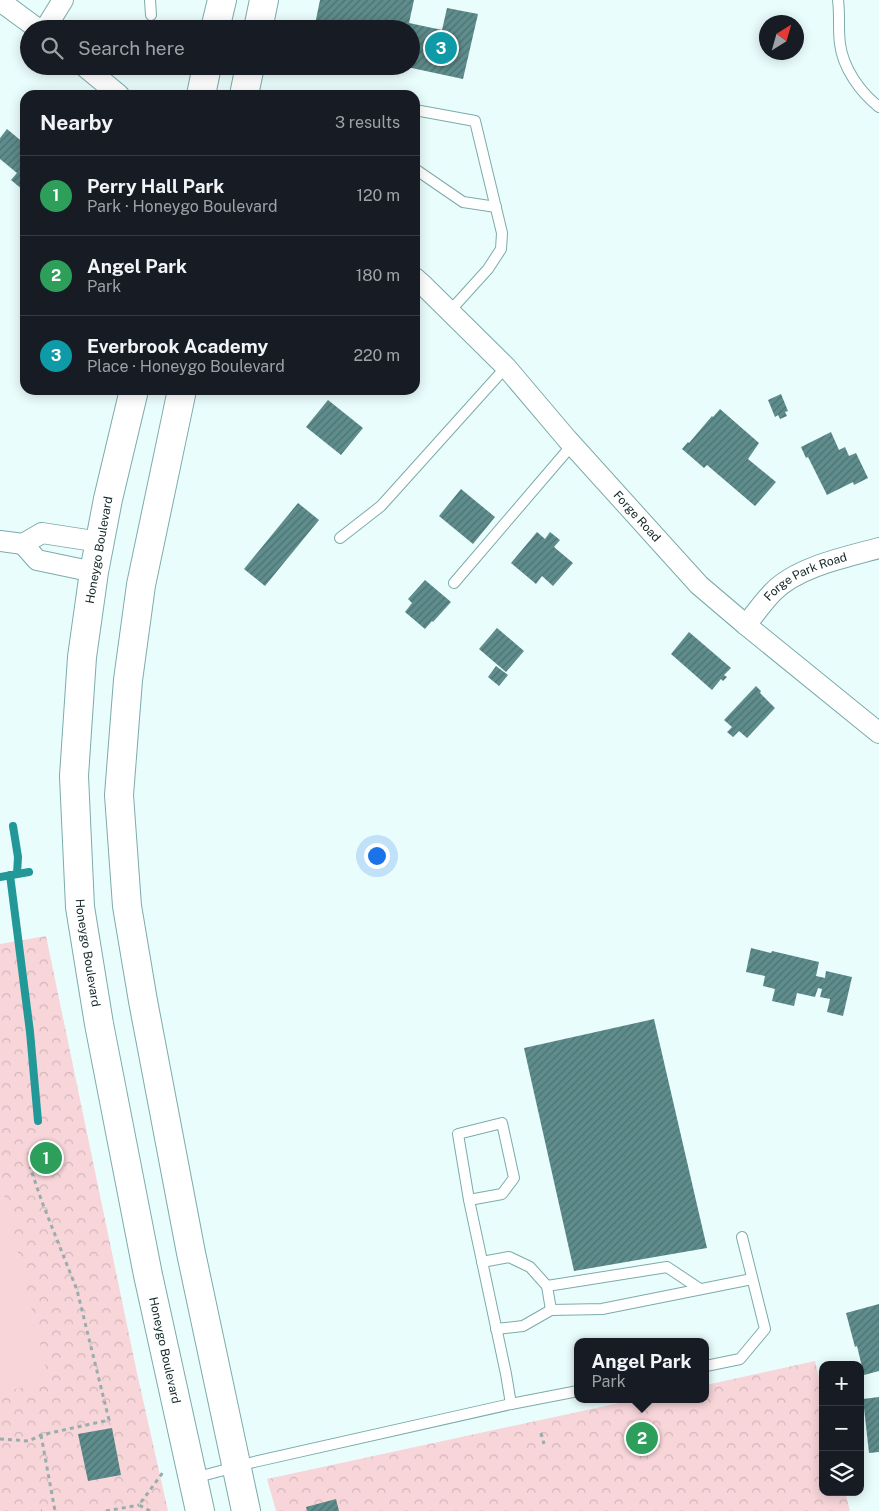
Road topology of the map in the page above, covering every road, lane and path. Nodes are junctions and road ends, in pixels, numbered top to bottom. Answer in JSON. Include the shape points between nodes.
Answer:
{"nodes":[{"id":1,"x":64,"y":0,"type":"edge"},
{"id":2,"x":150,"y":0,"type":"edge"},
{"id":3,"x":222,"y":0,"type":"edge"},
{"id":4,"x":264,"y":0,"type":"edge"},
{"id":5,"x":838,"y":0,"type":"edge"},
{"id":6,"x":0,"y":1,"type":"edge"},
{"id":7,"x":151,"y":15,"type":"dead end"},
{"id":8,"x":26,"y":20,"type":"edge"},
{"id":9,"x":51,"y":20,"type":"edge"},
{"id":10,"x":217,"y":20,"type":"edge"},
{"id":11,"x":260,"y":20,"type":"edge"},
{"id":12,"x":95,"y":75,"type":"edge"},
{"id":13,"x":205,"y":75,"type":"edge"},
{"id":14,"x":248,"y":75,"type":"edge"},
{"id":15,"x":113,"y":90,"type":"edge"},
{"id":16,"x":202,"y":90,"type":"edge"},
{"id":17,"x":245,"y":90,"type":"edge"},
{"id":18,"x":879,"y":107,"type":"edge"},
{"id":19,"x":420,"y":111,"type":"edge"},
{"id":20,"x":420,"y":172,"type":"edge"},
{"id":21,"x":496,"y":207,"type":"junction"},
{"id":22,"x":420,"y":283,"type":"edge"},
{"id":23,"x":450,"y":311,"type":"junction"},
{"id":24,"x":506,"y":367,"type":"junction"},
{"id":25,"x":133,"y":395,"type":"edge"},
{"id":26,"x":181,"y":395,"type":"edge"},
{"id":27,"x":572,"y":445,"type":"junction"},
{"id":28,"x":340,"y":538,"type":"dead end"},
{"id":29,"x":0,"y":541,"type":"edge"},
{"id":30,"x":100,"y":542,"type":"junction"},
{"id":31,"x":23,"y":544,"type":"junction"},
{"id":32,"x":879,"y":548,"type":"edge"},
{"id":33,"x":94,"y":572,"type":"junction"},
{"id":34,"x":454,"y":583,"type":"dead end"},
{"id":35,"x":746,"y":625,"type":"junction"},
{"id":36,"x":879,"y":733,"type":"edge"},
{"id":37,"x":30,"y":1167,"type":"dead end"},
{"id":38,"x":469,"y":1200,"type":"junction"},
{"id":39,"x":742,"y":1237,"type":"dead end"},
{"id":40,"x":482,"y":1262,"type":"junction"},
{"id":41,"x":752,"y":1279,"type":"junction"},
{"id":42,"x":547,"y":1286,"type":"junction"},
{"id":43,"x":700,"y":1289,"type":"junction"},
{"id":44,"x":551,"y":1310,"type":"junction"},
{"id":45,"x":496,"y":1329,"type":"junction"},
{"id":46,"x":709,"y":1365,"type":"edge"},
{"id":47,"x":574,"y":1392,"type":"edge"},
{"id":48,"x":511,"y":1404,"type":"junction"},
{"id":49,"x":541,"y":1433,"type":"dead end"},
{"id":50,"x":41,"y":1435,"type":"junction"},
{"id":51,"x":0,"y":1439,"type":"edge"},
{"id":52,"x":544,"y":1444,"type":"dead end"},
{"id":53,"x":236,"y":1466,"type":"junction"},
{"id":54,"x":166,"y":1468,"type":"dead end"},
{"id":55,"x":193,"y":1479,"type":"junction"},
{"id":56,"x":139,"y":1505,"type":"junction"},
{"id":57,"x":55,"y":1511,"type":"edge"},
{"id":58,"x":106,"y":1511,"type":"edge"},
{"id":59,"x":150,"y":1511,"type":"edge"},
{"id":60,"x":200,"y":1511,"type":"edge"},
{"id":61,"x":246,"y":1511,"type":"edge"}],
"edges":[{"from":1,"to":9,"type":"street"},
{"from":2,"to":7,"type":"lane"},
{"from":3,"to":10,"type":"main road"},
{"from":4,"to":11,"type":"main road"},
{"from":5,"to":18,"type":"lane","via":[[840,45],[847,67],[858,87]]},
{"from":6,"to":8,"type":"street"},
{"from":12,"to":15,"type":"street"},
{"from":13,"to":16,"type":"main road"},
{"from":14,"to":17,"type":"main road"},
{"from":19,"to":21,"type":"lane","via":[[475,121]]},
{"from":20,"to":21,"type":"lane","via":[[463,202]]},
{"from":21,"to":23,"type":"lane","via":[[502,234],[501,249],[488,270]]},
{"from":22,"to":23,"type":"street","name":"Forge Road"},
{"from":23,"to":24,"type":"street","name":"Forge Road"},
{"from":24,"to":27,"type":"street","name":"Forge Road"},
{"from":24,"to":28,"type":"lane","via":[[381,506]]},
{"from":25,"to":30,"type":"main road","name":"Honeygo Boulevard"},
{"from":26,"to":53,"type":"main road","via":[[141,585],[128,680],[119,795],[127,906],[143,1001]]},
{"from":27,"to":34,"type":"lane"},
{"from":27,"to":35,"type":"street","name":"Forge Road","via":[[699,585]]},
{"from":29,"to":31,"type":"street"},
{"from":30,"to":31,"type":"street","via":[[42,533]]},
{"from":30,"to":33,"type":"main road","name":"Honeygo Boulevard"},
{"from":31,"to":33,"type":"street","via":[[37,560]]},
{"from":32,"to":35,"type":"street","name":"Forge Park Road","via":[[826,563],[789,579],[773,592]]},
{"from":33,"to":55,"type":"main road","name":"Honeygo Boulevard","via":[[82,657],[74,776],[80,908],[148,1275]]},
{"from":35,"to":36,"type":"street","name":"Forge Road"},
{"from":37,"to":50,"type":"path","via":[[77,1290],[109,1420]]},
{"from":38,"to":38,"type":"lane","via":[[458,1134],[502,1123],[514,1178],[502,1194]]},
{"from":38,"to":40,"type":"lane"},
{"from":39,"to":41,"type":"lane"},
{"from":40,"to":42,"type":"lane","via":[[509,1257],[530,1267]]},
{"from":40,"to":45,"type":"lane"},
{"from":41,"to":43,"type":"lane"},
{"from":41,"to":46,"type":"lane","via":[[765,1329],[740,1359]]},
{"from":42,"to":43,"type":"lane","via":[[667,1267]]},
{"from":42,"to":44,"type":"lane"},
{"from":43,"to":44,"type":"lane","via":[[602,1309]]},
{"from":44,"to":45,"type":"lane","via":[[523,1326]]},
{"from":45,"to":48,"type":"lane"},
{"from":47,"to":48,"type":"lane"},
{"from":48,"to":53,"type":"lane"},
{"from":49,"to":52,"type":"path"},
{"from":50,"to":51,"type":"path","via":[[29,1441]]},
{"from":50,"to":57,"type":"path"},
{"from":53,"to":55,"type":"lane"},
{"from":53,"to":61,"type":"main road"},
{"from":54,"to":56,"type":"path"},
{"from":55,"to":60,"type":"main road","name":"Honeygo Boulevard"},
{"from":56,"to":58,"type":"path"},
{"from":56,"to":59,"type":"path"}]}
